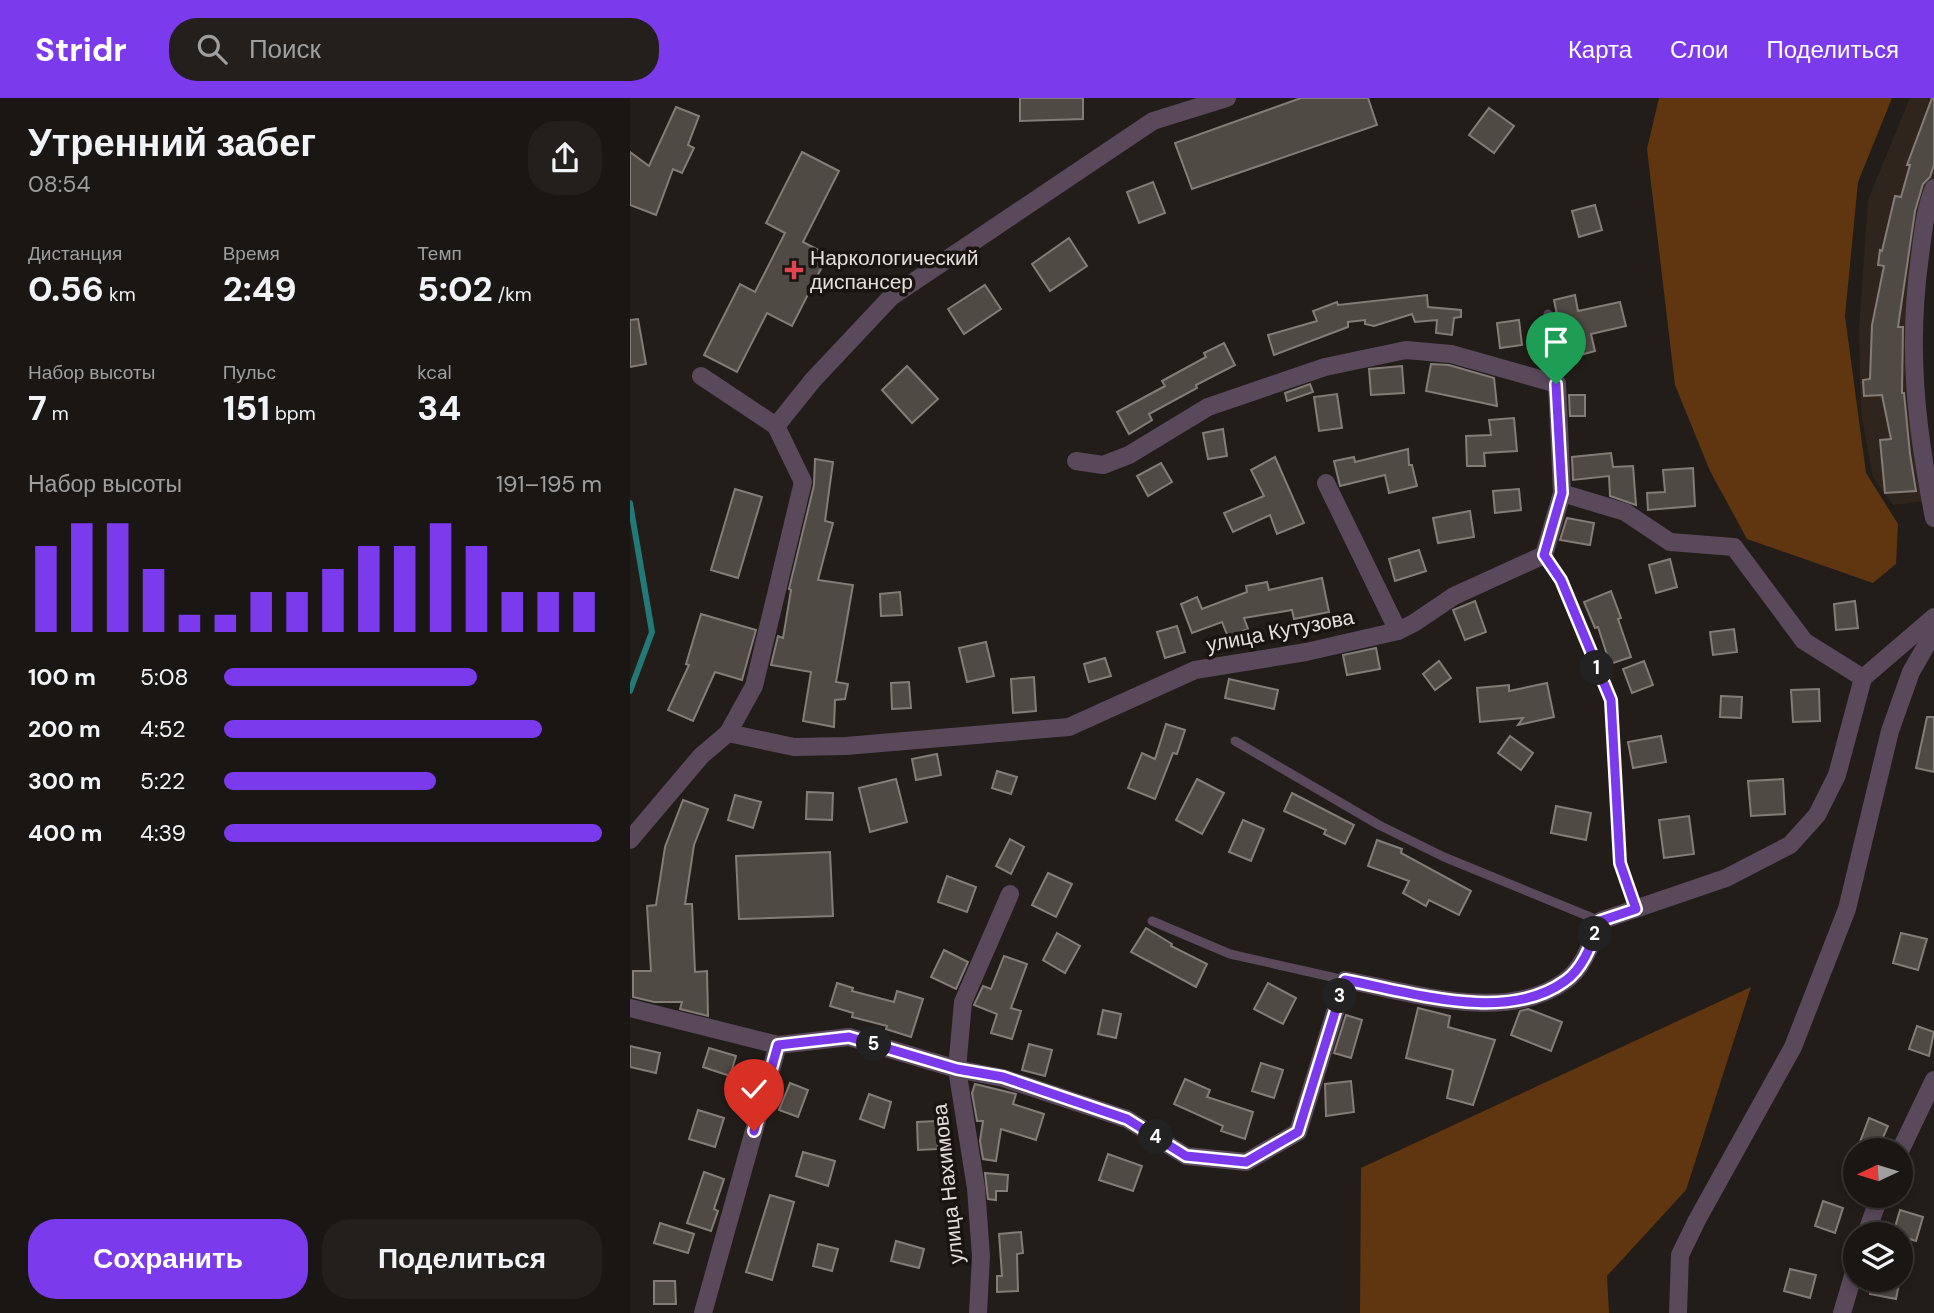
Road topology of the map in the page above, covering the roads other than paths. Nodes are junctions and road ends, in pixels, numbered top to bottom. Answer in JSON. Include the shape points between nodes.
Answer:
{"nodes":[{"id":1,"x":1227,"y":98,"type":"edge"},
{"id":2,"x":1934,"y":188,"type":"edge"},
{"id":3,"x":1548,"y":314,"type":"dead end"},
{"id":4,"x":701,"y":376,"type":"dead end"},
{"id":5,"x":1556,"y":384,"type":"junction"},
{"id":6,"x":776,"y":426,"type":"junction"},
{"id":7,"x":1076,"y":461,"type":"dead end"},
{"id":8,"x":1326,"y":483,"type":"dead end"},
{"id":9,"x":1562,"y":493,"type":"junction"},
{"id":10,"x":1934,"y":518,"type":"edge"},
{"id":11,"x":1544,"y":555,"type":"junction"},
{"id":12,"x":1934,"y":617,"type":"edge"},
{"id":13,"x":1398,"y":631,"type":"junction"},
{"id":14,"x":1934,"y":632,"type":"edge"},
{"id":15,"x":1863,"y":678,"type":"junction"},
{"id":16,"x":728,"y":733,"type":"junction"},
{"id":17,"x":1235,"y":741,"type":"dead end"},
{"id":18,"x":630,"y":840,"type":"edge"},
{"id":19,"x":1010,"y":894,"type":"dead end"},
{"id":20,"x":1636,"y":909,"type":"junction"},
{"id":21,"x":1152,"y":920,"type":"dead end"},
{"id":22,"x":1600,"y":921,"type":"junction"},
{"id":23,"x":1345,"y":980,"type":"junction"},
{"id":24,"x":630,"y":1008,"type":"edge"},
{"id":25,"x":778,"y":1045,"type":"junction"},
{"id":26,"x":957,"y":1069,"type":"junction"},
{"id":27,"x":1934,"y":1080,"type":"edge"},
{"id":28,"x":1907,"y":1138,"type":"edge"},
{"id":29,"x":1848,"y":1292,"type":"edge"},
{"id":30,"x":703,"y":1313,"type":"edge"},
{"id":31,"x":978,"y":1313,"type":"edge"},
{"id":32,"x":1678,"y":1313,"type":"edge"},
{"id":33,"x":1842,"y":1313,"type":"edge"}],
"edges":[{"from":1,"to":6,"type":"street","via":[[1153,121],[891,297]]},
{"from":2,"to":10,"type":"street","via":[[1926,207],[1913,346],[1916,418]]},
{"from":3,"to":5,"type":"lane"},
{"from":4,"to":6,"type":"street"},
{"from":5,"to":7,"type":"street","via":[[1451,354],[1406,350],[1325,367],[1208,407],[1129,455],[1103,465]]},
{"from":5,"to":9,"type":"street"},
{"from":6,"to":16,"type":"street","via":[[803,482],[754,686]]},
{"from":8,"to":13,"type":"street"},
{"from":9,"to":11,"type":"street"},
{"from":9,"to":15,"type":"street","via":[[1625,512],[1670,542],[1734,547],[1804,641]]},
{"from":11,"to":13,"type":"street","name":"улица Кутузова","via":[[1454,596]]},
{"from":11,"to":20,"type":"lane","via":[[1561,580],[1611,700],[1620,863]]},
{"from":12,"to":15,"type":"street"},
{"from":13,"to":16,"type":"street","name":"улица Кутузова","via":[[1195,670],[1069,727],[846,747],[794,747]]},
{"from":14,"to":32,"type":"street","via":[[1911,672],[1890,731],[1847,909],[1793,1047],[1680,1255]]},
{"from":15,"to":20,"type":"street","via":[[1836,775],[1817,815],[1790,845],[1726,878]]},
{"from":16,"to":18,"type":"street","via":[[701,756]]},
{"from":17,"to":22,"type":"lane","via":[[1379,825]]},
{"from":19,"to":26,"type":"street","name":"улица Нахимова","via":[[963,1002]]},
{"from":20,"to":22,"type":"street"},
{"from":21,"to":23,"type":"lane","via":[[1230,954]]},
{"from":22,"to":23,"type":"street","via":[[1586,957],[1566,981],[1527,999],[1478,1004]]},
{"from":23,"to":26,"type":"street","via":[[1298,1132],[1246,1162],[1186,1156],[1127,1119],[1003,1077]]},
{"from":24,"to":25,"type":"street"},
{"from":25,"to":26,"type":"street","via":[[849,1037]]},
{"from":25,"to":30,"type":"street"},
{"from":26,"to":31,"type":"street","name":"улица Нахимова","via":[[976,1188],[981,1256]]},
{"from":27,"to":28,"type":"street"},
{"from":29,"to":33,"type":"street"}]}
